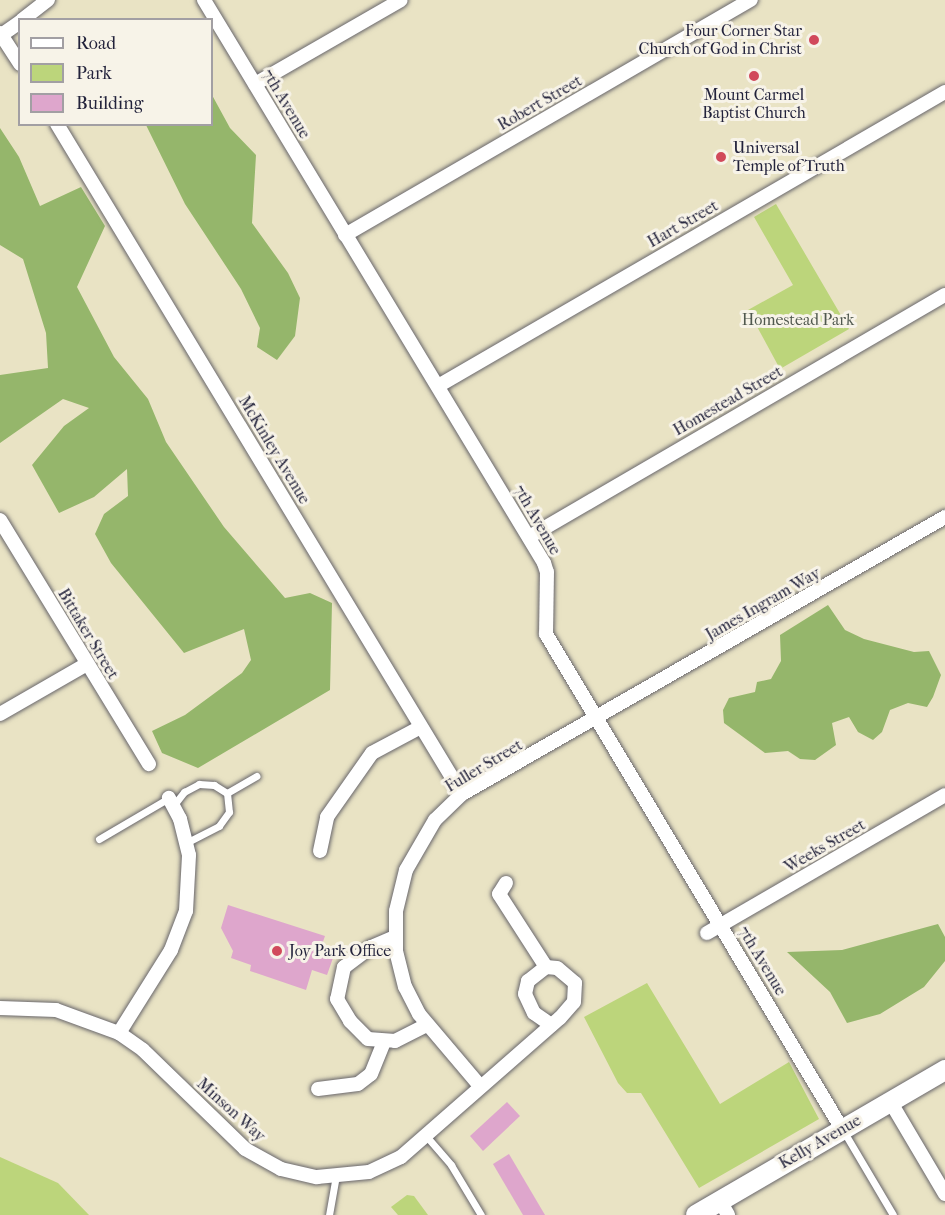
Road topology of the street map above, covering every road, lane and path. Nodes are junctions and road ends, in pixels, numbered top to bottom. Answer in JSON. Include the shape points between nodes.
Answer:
{"nodes":[{"id":1,"x":48,"y":0,"type":"edge"},
{"id":2,"x":204,"y":0,"type":"edge"},
{"id":3,"x":401,"y":0,"type":"edge"},
{"id":4,"x":752,"y":0,"type":"edge"},
{"id":5,"x":25,"y":18,"type":"edge"},
{"id":6,"x":18,"y":23,"type":"edge"},
{"id":7,"x":0,"y":35,"type":"edge"},
{"id":8,"x":18,"y":61,"type":"edge"},
{"id":9,"x":255,"y":84,"type":"junction"},
{"id":10,"x":945,"y":92,"type":"edge"},
{"id":11,"x":58,"y":126,"type":"edge"},
{"id":12,"x":345,"y":235,"type":"junction"},
{"id":13,"x":945,"y":295,"type":"edge"},
{"id":14,"x":438,"y":386,"type":"junction"},
{"id":15,"x":945,"y":518,"type":"edge"},
{"id":16,"x":0,"y":520,"type":"edge"},
{"id":17,"x":529,"y":537,"type":"junction"},
{"id":18,"x":87,"y":664,"type":"junction"},
{"id":19,"x":0,"y":714,"type":"edge"},
{"id":20,"x":598,"y":719,"type":"junction"},
{"id":21,"x":421,"y":727,"type":"junction"},
{"id":22,"x":148,"y":764,"type":"dead end"},
{"id":23,"x":257,"y":776,"type":"dead end"},
{"id":24,"x":227,"y":793,"type":"junction"},
{"id":25,"x":462,"y":794,"type":"junction"},
{"id":26,"x":945,"y":795,"type":"edge"},
{"id":27,"x":171,"y":802,"type":"junction"},
{"id":28,"x":99,"y":838,"type":"dead end"},
{"id":29,"x":187,"y":842,"type":"junction"},
{"id":30,"x":320,"y":851,"type":"dead end"},
{"id":31,"x":506,"y":883,"type":"dead end"},
{"id":32,"x":721,"y":925,"type":"junction"},
{"id":33,"x":707,"y":933,"type":"dead end"},
{"id":34,"x":395,"y":937,"type":"junction"},
{"id":35,"x":546,"y":967,"type":"junction"},
{"id":36,"x":0,"y":1008,"type":"edge"},
{"id":37,"x":427,"y":1025,"type":"junction"},
{"id":38,"x":551,"y":1025,"type":"junction"},
{"id":39,"x":119,"y":1033,"type":"junction"},
{"id":40,"x":384,"y":1042,"type":"junction"},
{"id":41,"x":945,"y":1070,"type":"edge"},
{"id":42,"x":480,"y":1086,"type":"junction"},
{"id":43,"x":318,"y":1089,"type":"dead end"},
{"id":44,"x":890,"y":1101,"type":"junction"},
{"id":45,"x":842,"y":1129,"type":"junction"},
{"id":46,"x":427,"y":1137,"type":"junction"},
{"id":47,"x":336,"y":1177,"type":"junction"},
{"id":48,"x":945,"y":1194,"type":"edge"},
{"id":49,"x":724,"y":1208,"type":"edge"},
{"id":50,"x":329,"y":1215,"type":"edge"},
{"id":51,"x":481,"y":1215,"type":"edge"},
{"id":52,"x":696,"y":1215,"type":"edge"},
{"id":53,"x":893,"y":1215,"type":"edge"}],
"edges":[{"from":1,"to":5,"type":"street"},
{"from":2,"to":9,"type":"street","name":"7th Avenue"},
{"from":3,"to":9,"type":"street"},
{"from":4,"to":12,"type":"street","name":"Robert Street"},
{"from":6,"to":7,"type":"street"},
{"from":7,"to":8,"type":"street"},
{"from":9,"to":12,"type":"street","name":"7th Avenue"},
{"from":10,"to":14,"type":"street","name":"Hart Street"},
{"from":11,"to":21,"type":"street","name":"McKinley Avenue"},
{"from":12,"to":14,"type":"street","name":"7th Avenue"},
{"from":13,"to":17,"type":"street","name":"Homestead Street"},
{"from":14,"to":17,"type":"street","name":"7th Avenue"},
{"from":15,"to":20,"type":"street","name":"James Ingram Way"},
{"from":16,"to":18,"type":"street","name":"Bittaker Street"},
{"from":17,"to":20,"type":"street","name":"7th Avenue","via":[[547,572],[546,634]]},
{"from":18,"to":19,"type":"street"},
{"from":18,"to":22,"type":"street","name":"Bittaker Street"},
{"from":20,"to":25,"type":"street","name":"Fuller Street"},
{"from":20,"to":32,"type":"street","name":"7th Avenue"},
{"from":21,"to":25,"type":"street","name":"McKinley Avenue"},
{"from":21,"to":30,"type":"street","via":[[372,753],[327,817]]},
{"from":23,"to":24,"type":"lane"},
{"from":24,"to":27,"type":"lane","via":[[214,785],[199,784]]},
{"from":24,"to":29,"type":"lane","via":[[229,812],[219,826]]},
{"from":25,"to":34,"type":"street","name":"Fuller Street","via":[[435,820],[414,852],[398,897]]},
{"from":26,"to":32,"type":"street","name":"Weeks Street"},
{"from":27,"to":28,"type":"lane"},
{"from":27,"to":29,"type":"street"},
{"from":29,"to":39,"type":"street","via":[[188,896],[177,937]]},
{"from":31,"to":35,"type":"street","via":[[500,894]]},
{"from":32,"to":33,"type":"street","name":"Weeks Street"},
{"from":32,"to":45,"type":"street","name":"7th Avenue"},
{"from":34,"to":37,"type":"street","name":"Fuller Street","via":[[405,987]]},
{"from":34,"to":40,"type":"street","via":[[354,957],[344,967],[338,984],[337,999],[350,1021],[368,1039]]},
{"from":35,"to":38,"type":"street","via":[[528,981],[525,994],[534,1013]]},
{"from":35,"to":38,"type":"street","name":"Minson Way","via":[[557,968],[575,983],[574,1002]]},
{"from":36,"to":39,"type":"street","name":"Minson Way","via":[[56,1010]]},
{"from":37,"to":40,"type":"street","via":[[395,1041]]},
{"from":37,"to":42,"type":"street","name":"Fuller Street"},
{"from":38,"to":42,"type":"street","name":"Minson Way"},
{"from":39,"to":47,"type":"street","name":"Minson Way","via":[[143,1050],[245,1149],[281,1169]]},
{"from":40,"to":43,"type":"street","via":[[371,1074],[358,1084]]},
{"from":41,"to":44,"type":"main road","name":"Kelly Avenue"},
{"from":42,"to":46,"type":"street","name":"Minson Way"},
{"from":44,"to":45,"type":"main road","name":"Kelly Avenue"},
{"from":44,"to":48,"type":"street"},
{"from":45,"to":49,"type":"main road","name":"Kelly Avenue"},
{"from":45,"to":53,"type":"lane"},
{"from":46,"to":47,"type":"street","name":"Minson Way","via":[[380,1168]]},
{"from":46,"to":51,"type":"lane","via":[[452,1165]]},
{"from":47,"to":50,"type":"lane"},
{"from":49,"to":52,"type":"main road","name":"Kelly Avenue"}]}
